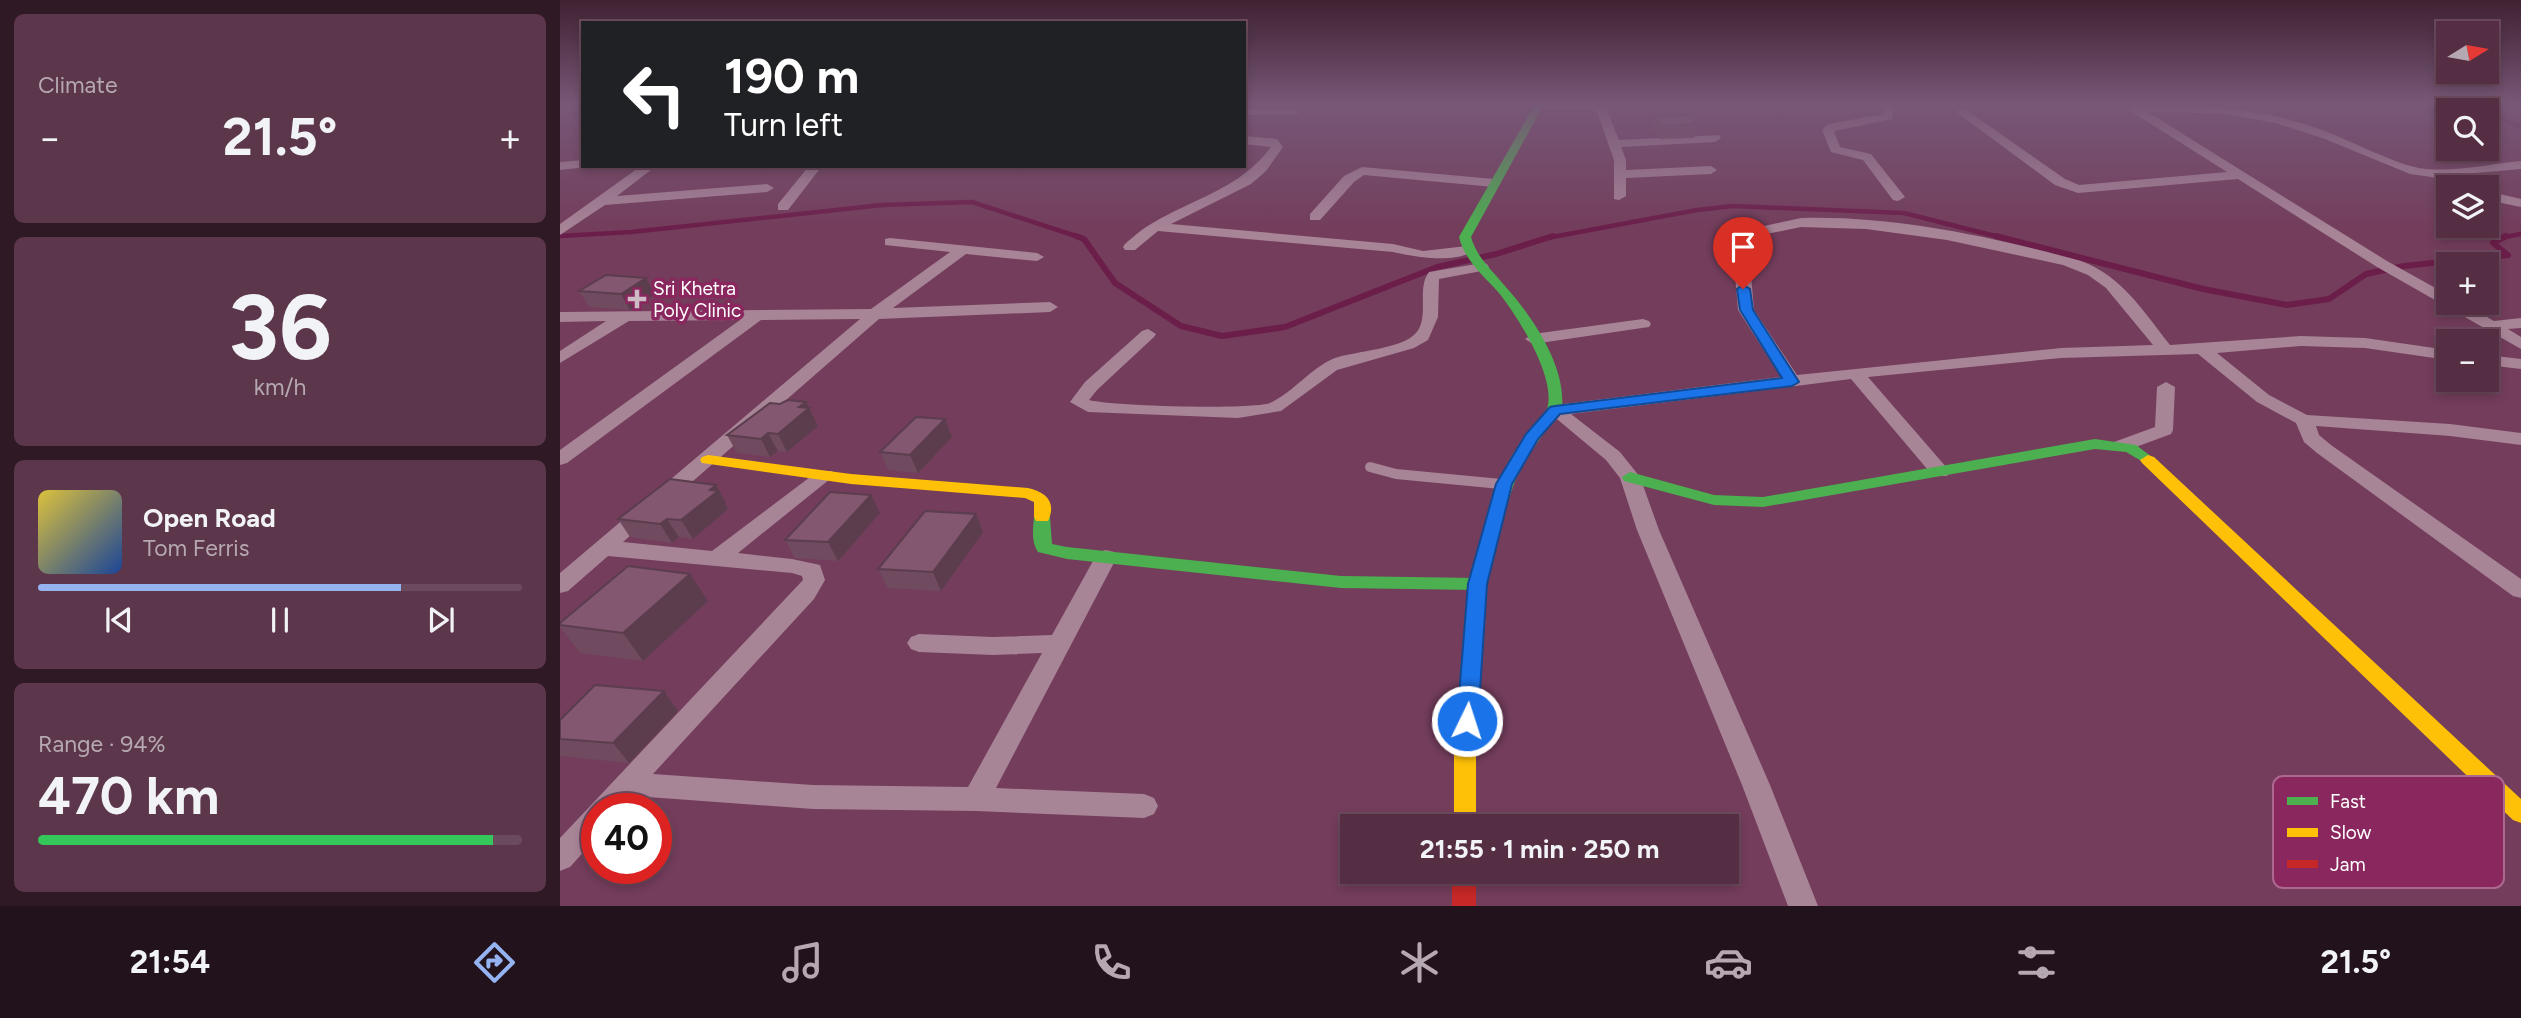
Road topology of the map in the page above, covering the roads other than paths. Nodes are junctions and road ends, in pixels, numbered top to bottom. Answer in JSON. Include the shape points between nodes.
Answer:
{"nodes":[{"id":1,"x":1275,"y":146,"type":"edge"},
{"id":2,"x":1516,"y":146,"type":"edge"},
{"id":3,"x":1616,"y":146,"type":"edge"},
{"id":4,"x":1834,"y":146,"type":"edge"},
{"id":5,"x":2010,"y":146,"type":"edge"},
{"id":6,"x":2194,"y":146,"type":"edge"},
{"id":7,"x":2350,"y":146,"type":"edge"},
{"id":8,"x":581,"y":164,"type":"edge"},
{"id":9,"x":2521,"y":164,"type":"edge"},
{"id":10,"x":560,"y":166,"type":"edge"},
{"id":11,"x":647,"y":168,"type":"edge"},
{"id":12,"x":814,"y":168,"type":"edge"},
{"id":13,"x":1711,"y":170,"type":"dead end"},
{"id":14,"x":2434,"y":173,"type":"junction"},
{"id":15,"x":1620,"y":174,"type":"junction"},
{"id":16,"x":2240,"y":175,"type":"junction"},
{"id":17,"x":2439,"y":175,"type":"edge"},
{"id":18,"x":1494,"y":183,"type":"junction"},
{"id":19,"x":767,"y":188,"type":"dead end"},
{"id":20,"x":1619,"y":196,"type":"dead end"},
{"id":21,"x":1898,"y":197,"type":"dead end"},
{"id":22,"x":2499,"y":200,"type":"edge"},
{"id":23,"x":602,"y":201,"type":"junction"},
{"id":24,"x":2521,"y":203,"type":"edge"},
{"id":25,"x":783,"y":208,"type":"dead end"},
{"id":26,"x":1315,"y":216,"type":"dead end"},
{"id":27,"x":1155,"y":227,"type":"junction"},
{"id":28,"x":562,"y":230,"type":"edge"},
{"id":29,"x":1733,"y":236,"type":"dead end"},
{"id":30,"x":890,"y":242,"type":"dead end"},
{"id":31,"x":1130,"y":247,"type":"dead end"},
{"id":32,"x":964,"y":249,"type":"junction"},
{"id":33,"x":1037,"y":257,"type":"dead end"},
{"id":34,"x":1475,"y":258,"type":"junction"},
{"id":35,"x":1743,"y":275,"type":"dead end"},
{"id":36,"x":2411,"y":280,"type":"joint"},
{"id":37,"x":2436,"y":294,"type":"edge"},
{"id":38,"x":1050,"y":307,"type":"dead end"},
{"id":39,"x":875,"y":314,"type":"junction"},
{"id":40,"x":757,"y":315,"type":"junction"},
{"id":41,"x":2473,"y":315,"type":"edge"},
{"id":42,"x":625,"y":316,"type":"junction"},
{"id":43,"x":560,"y":317,"type":"edge"},
{"id":44,"x":2521,"y":323,"type":"edge"},
{"id":45,"x":1643,"y":324,"type":"dead end"},
{"id":46,"x":2493,"y":326,"type":"junction"},
{"id":47,"x":1148,"y":334,"type":"dead end"},
{"id":48,"x":1533,"y":339,"type":"junction"},
{"id":49,"x":2521,"y":344,"type":"edge"},
{"id":50,"x":2202,"y":349,"type":"junction"},
{"id":51,"x":2165,"y":350,"type":"junction"},
{"id":52,"x":2436,"y":353,"type":"edge"},
{"id":53,"x":560,"y":358,"type":"edge"},
{"id":54,"x":2499,"y":361,"type":"edge"},
{"id":55,"x":2521,"y":364,"type":"edge"},
{"id":56,"x":1855,"y":373,"type":"junction"},
{"id":57,"x":1792,"y":382,"type":"junction"},
{"id":58,"x":2166,"y":387,"type":"dead end"},
{"id":59,"x":1555,"y":410,"type":"junction"},
{"id":60,"x":2304,"y":420,"type":"junction"},
{"id":61,"x":2512,"y":439,"type":"edge"},
{"id":62,"x":2121,"y":446,"type":"junction"},
{"id":63,"x":2521,"y":452,"type":"edge"},
{"id":64,"x":560,"y":459,"type":"edge"},
{"id":65,"x":708,"y":460,"type":"junction"},
{"id":66,"x":1370,"y":467,"type":"dead end"},
{"id":67,"x":1940,"y":472,"type":"junction"},
{"id":68,"x":825,"y":475,"type":"junction"},
{"id":69,"x":1630,"y":477,"type":"junction"},
{"id":70,"x":1504,"y":484,"type":"junction"},
{"id":71,"x":605,"y":548,"type":"junction"},
{"id":72,"x":1106,"y":557,"type":"junction"},
{"id":73,"x":716,"y":559,"type":"junction"},
{"id":74,"x":1478,"y":584,"type":"junction"},
{"id":75,"x":560,"y":585,"type":"edge"},
{"id":76,"x":2521,"y":590,"type":"edge"},
{"id":77,"x":919,"y":643,"type":"dead end"},
{"id":78,"x":1059,"y":643,"type":"junction"},
{"id":79,"x":2482,"y":776,"type":"edge"},
{"id":80,"x":628,"y":784,"type":"junction"},
{"id":81,"x":619,"y":793,"type":"edge"},
{"id":82,"x":2504,"y":797,"type":"edge"},
{"id":83,"x":976,"y":799,"type":"junction"},
{"id":84,"x":1144,"y":806,"type":"dead end"},
{"id":85,"x":2521,"y":813,"type":"edge"},
{"id":86,"x":1465,"y":814,"type":"edge"},
{"id":87,"x":581,"y":835,"type":"edge"},
{"id":88,"x":560,"y":858,"type":"edge"},
{"id":89,"x":1464,"y":884,"type":"edge"},
{"id":90,"x":1464,"y":906,"type":"edge"},
{"id":91,"x":1802,"y":906,"type":"edge"}],
"edges":[{"from":1,"to":27,"type":"street","via":[[1262,168],[1245,181]]},
{"from":2,"to":18,"type":"street"},
{"from":3,"to":15,"type":"street"},
{"from":4,"to":21,"type":"street","via":[[1867,157]]},
{"from":5,"to":16,"type":"street","via":[[2060,182],[2078,189]]},
{"from":6,"to":16,"type":"street"},
{"from":7,"to":14,"type":"street","via":[[2414,171]]},
{"from":8,"to":10,"type":"street"},
{"from":9,"to":14,"type":"street"},
{"from":11,"to":23,"type":"street"},
{"from":12,"to":25,"type":"street"},
{"from":13,"to":15,"type":"street"},
{"from":14,"to":17,"type":"street"},
{"from":15,"to":20,"type":"street"},
{"from":16,"to":36,"type":"street"},
{"from":18,"to":26,"type":"street","via":[[1362,172],[1349,179]]},
{"from":18,"to":34,"type":"street","via":[[1465,237]]},
{"from":19,"to":23,"type":"street"},
{"from":22,"to":24,"type":"street"},
{"from":23,"to":28,"type":"street"},
{"from":27,"to":31,"type":"street"},
{"from":27,"to":34,"type":"street"},
{"from":29,"to":51,"type":"street","via":[[1811,222],[1900,228],[2076,264],[2103,277]]},
{"from":30,"to":32,"type":"street"},
{"from":32,"to":33,"type":"street"},
{"from":32,"to":39,"type":"street"},
{"from":34,"to":47,"type":"street","via":[[1431,279],[1429,326],[1422,337],[1412,344],[1338,363],[1317,374],[1285,402],[1261,411],[1088,407],[1079,402]]},
{"from":34,"to":48,"type":"street","via":[[1508,296]]},
{"from":35,"to":57,"type":"street","via":[[1746,310]]},
{"from":36,"to":37,"type":"street"},
{"from":38,"to":39,"type":"street"},
{"from":39,"to":40,"type":"street"},
{"from":39,"to":65,"type":"street"},
{"from":40,"to":42,"type":"street"},
{"from":40,"to":64,"type":"street"},
{"from":41,"to":46,"type":"street"},
{"from":42,"to":43,"type":"street"},
{"from":42,"to":53,"type":"street"},
{"from":44,"to":46,"type":"street"},
{"from":45,"to":48,"type":"street"},
{"from":46,"to":49,"type":"street"},
{"from":48,"to":59,"type":"street","via":[[1557,388]]},
{"from":50,"to":51,"type":"street"},
{"from":50,"to":52,"type":"street","via":[[2301,341]]},
{"from":50,"to":60,"type":"street","via":[[2271,405]]},
{"from":51,"to":56,"type":"street","via":[[1998,357]]},
{"from":54,"to":55,"type":"street"},
{"from":56,"to":57,"type":"street"},
{"from":56,"to":67,"type":"street"},
{"from":57,"to":59,"type":"street"},
{"from":58,"to":62,"type":"street","via":[[2164,430]]},
{"from":59,"to":69,"type":"street","via":[[1613,456]]},
{"from":59,"to":70,"type":"street","via":[[1532,437]]},
{"from":60,"to":61,"type":"street"},
{"from":60,"to":76,"type":"street","via":[[2311,438],[2324,449]]},
{"from":61,"to":63,"type":"street"},
{"from":62,"to":67,"type":"street","via":[[2095,444]]},
{"from":62,"to":79,"type":"street","via":[[2149,461]]},
{"from":65,"to":68,"type":"street"},
{"from":65,"to":71,"type":"street"},
{"from":66,"to":70,"type":"lane","via":[[1396,474]]},
{"from":67,"to":69,"type":"street","via":[[1763,502],[1714,500]]},
{"from":68,"to":72,"type":"street","via":[[1028,493],[1042,499],[1039,538],[1044,548]]},
{"from":68,"to":73,"type":"street"},
{"from":69,"to":91,"type":"street"},
{"from":70,"to":74,"type":"street"},
{"from":71,"to":73,"type":"street"},
{"from":71,"to":75,"type":"street"},
{"from":72,"to":74,"type":"street","via":[[1341,582]]},
{"from":72,"to":78,"type":"street"},
{"from":73,"to":80,"type":"street","via":[[812,570],[814,580]]},
{"from":74,"to":86,"type":"street","via":[[1465,749]]},
{"from":77,"to":78,"type":"street"},
{"from":78,"to":83,"type":"street"},
{"from":80,"to":81,"type":"street"},
{"from":80,"to":83,"type":"street","via":[[813,797]]},
{"from":82,"to":85,"type":"street"},
{"from":83,"to":84,"type":"street"},
{"from":87,"to":88,"type":"street"},
{"from":89,"to":90,"type":"street"}]}
